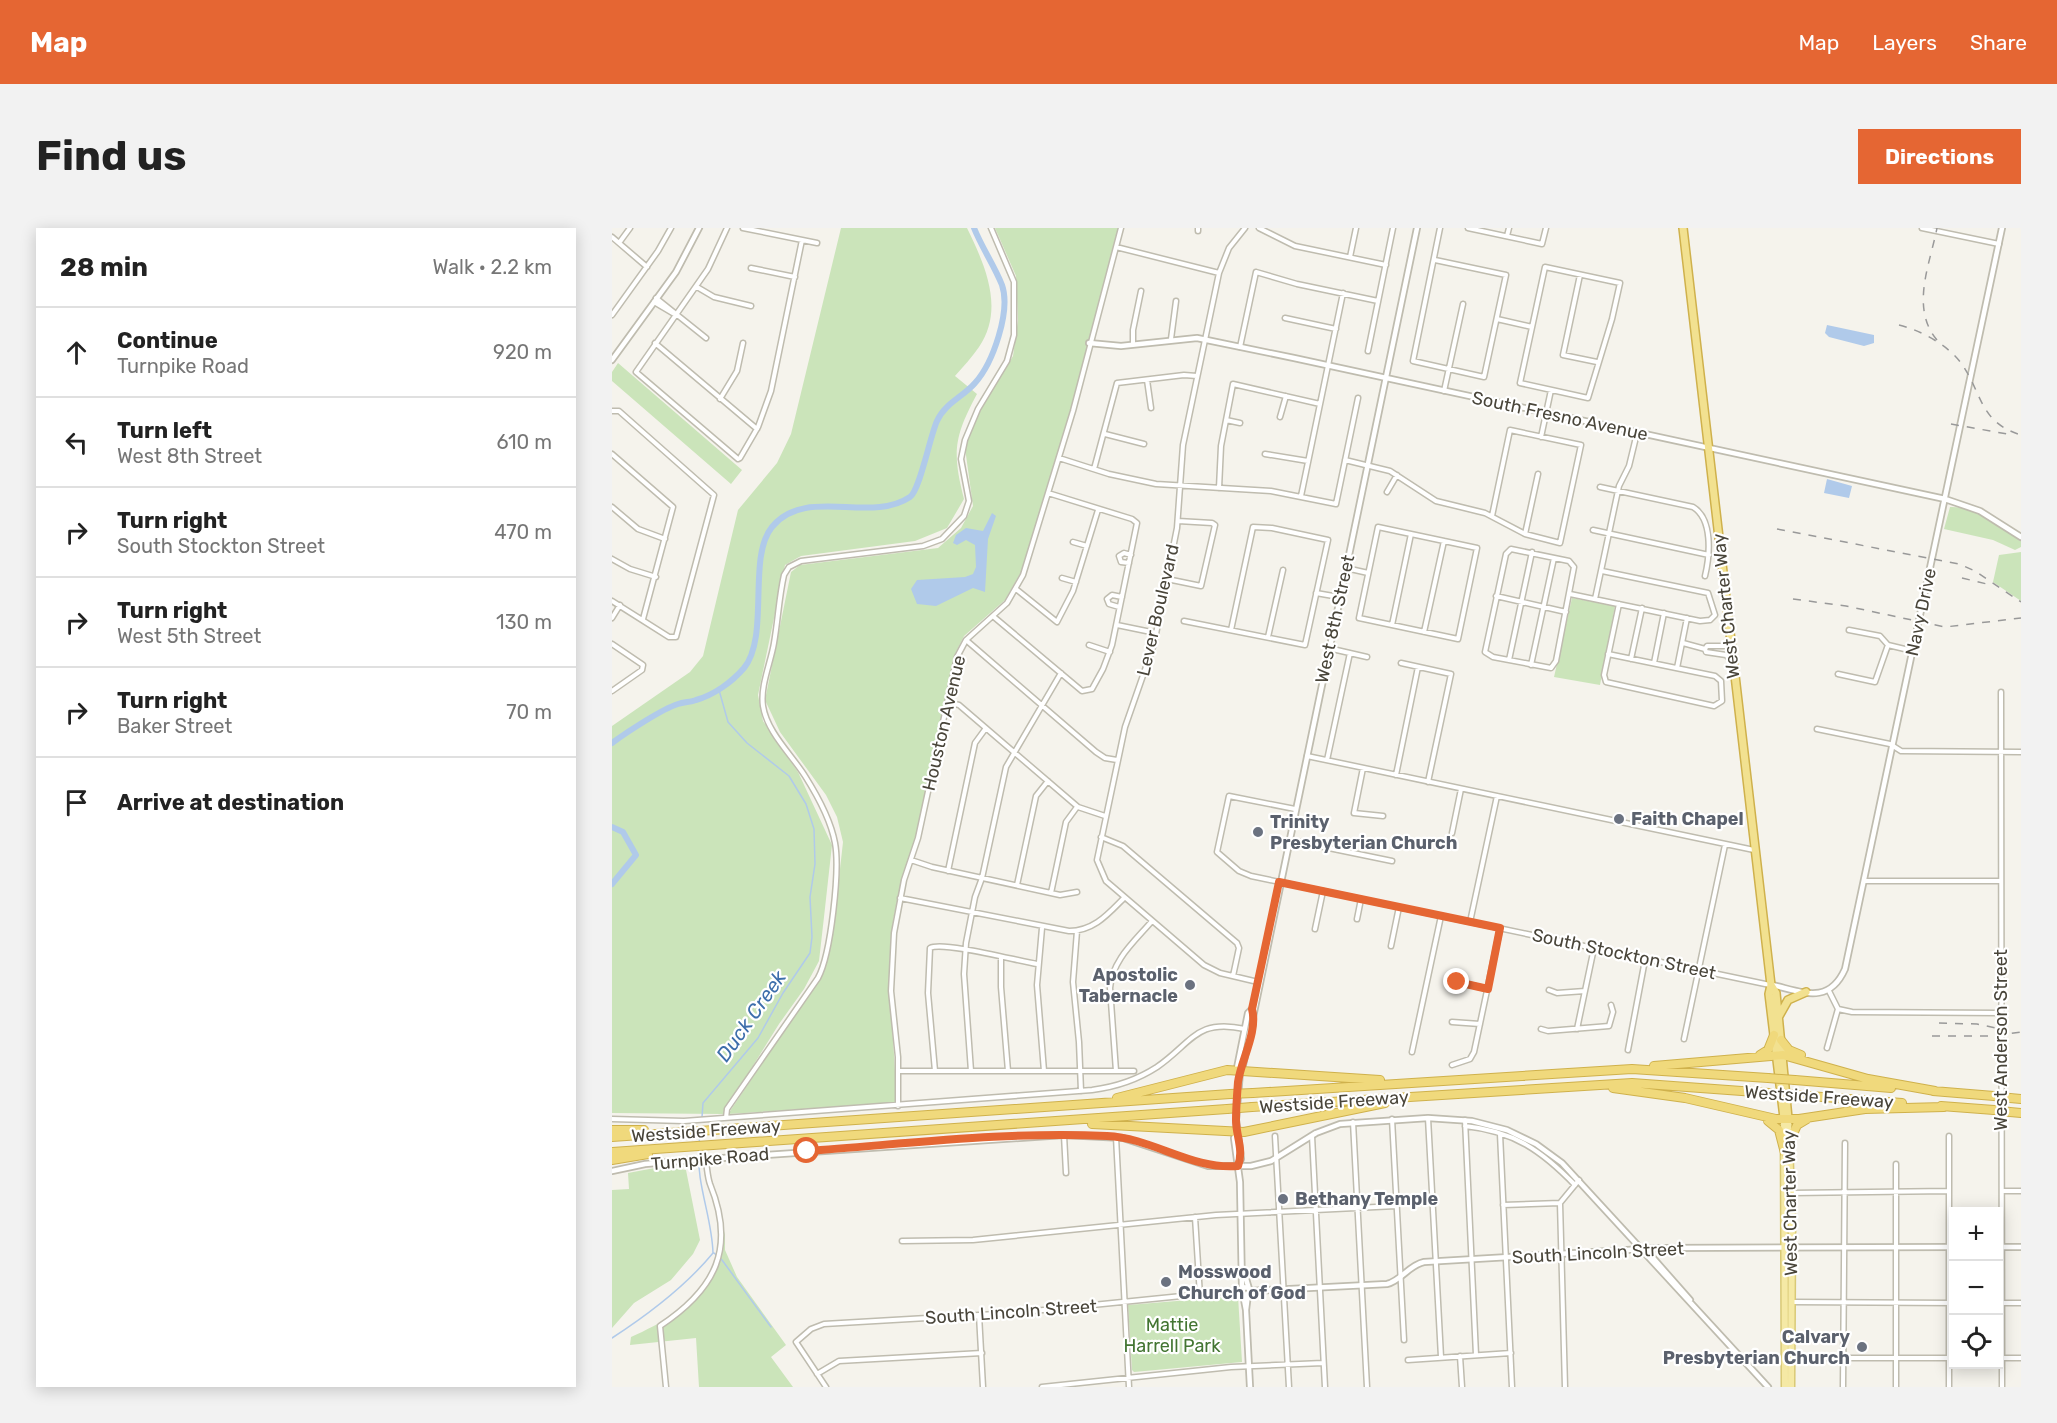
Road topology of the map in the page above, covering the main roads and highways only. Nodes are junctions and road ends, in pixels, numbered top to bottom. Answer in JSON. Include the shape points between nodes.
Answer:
{"nodes":[{"id":1,"x":1683,"y":228,"type":"edge"},
{"id":2,"x":1771,"y":985,"type":"junction"},
{"id":3,"x":1806,"y":992,"type":"road end"},
{"id":4,"x":1779,"y":1019,"type":"junction"},
{"id":5,"x":1778,"y":1038,"type":"junction"},
{"id":6,"x":1779,"y":1055,"type":"junction"},
{"id":7,"x":1755,"y":1057,"type":"junction"},
{"id":8,"x":1815,"y":1063,"type":"junction"},
{"id":9,"x":1632,"y":1069,"type":"junction"},
{"id":10,"x":1404,"y":1083,"type":"junction"},
{"id":11,"x":1588,"y":1085,"type":"junction"},
{"id":12,"x":1935,"y":1091,"type":"junction"},
{"id":13,"x":1407,"y":1097,"type":"junction"},
{"id":14,"x":2021,"y":1099,"type":"edge"},
{"id":15,"x":1065,"y":1106,"type":"junction"},
{"id":16,"x":1944,"y":1107,"type":"junction"},
{"id":17,"x":2021,"y":1113,"type":"edge"},
{"id":18,"x":1749,"y":1114,"type":"junction"},
{"id":19,"x":1786,"y":1118,"type":"junction"},
{"id":20,"x":1811,"y":1118,"type":"junction"},
{"id":21,"x":1065,"y":1119,"type":"junction"},
{"id":22,"x":612,"y":1130,"type":"edge"},
{"id":23,"x":672,"y":1133,"type":"junction"},
{"id":24,"x":612,"y":1137,"type":"edge"},
{"id":25,"x":1790,"y":1141,"type":"junction"},
{"id":26,"x":688,"y":1147,"type":"junction"},
{"id":27,"x":612,"y":1152,"type":"edge"},
{"id":28,"x":1785,"y":1153,"type":"junction"},
{"id":29,"x":612,"y":1160,"type":"edge"},
{"id":30,"x":1785,"y":1168,"type":"junction"},
{"id":31,"x":1791,"y":1193,"type":"junction"},
{"id":32,"x":1788,"y":1247,"type":"junction"},
{"id":33,"x":1786,"y":1284,"type":"junction"},
{"id":34,"x":1791,"y":1302,"type":"junction"},
{"id":35,"x":1786,"y":1342,"type":"junction"},
{"id":36,"x":1791,"y":1358,"type":"junction"},
{"id":37,"x":1785,"y":1387,"type":"edge"},
{"id":38,"x":1791,"y":1387,"type":"edge"}],
"edges":[{"from":1,"to":2,"type":"highway","name":"West Charter Way"},
{"from":2,"to":4,"type":"highway","name":"West Charter Way","via":[[1776,993]]},
{"from":2,"to":5,"type":"highway","name":"West Charter Way"},
{"from":3,"to":4,"type":"highway","via":[[1784,1004]]},
{"from":4,"to":5,"type":"highway","name":"West Charter Way"},
{"from":5,"to":6,"type":"highway","name":"West Charter Way"},
{"from":5,"to":7,"type":"highway"},
{"from":5,"to":8,"type":"highway","via":[[1789,1050]]},
{"from":6,"to":7,"type":"highway"},
{"from":6,"to":8,"type":"highway"},
{"from":6,"to":19,"type":"highway","name":"West Charter Way"},
{"from":7,"to":9,"type":"highway"},
{"from":8,"to":12,"type":"highway","via":[[1868,1079]]},
{"from":9,"to":10,"type":"highway","name":"Westside Freeway"},
{"from":9,"to":12,"type":"highway","name":"Westside Freeway","bridge":true},
{"from":10,"to":15,"type":"highway","name":"Westside Freeway","bridge":true},
{"from":10,"to":15,"type":"highway","via":[[1227,1070],[1132,1095]]},
{"from":11,"to":13,"type":"highway","name":"Westside Freeway"},
{"from":11,"to":16,"type":"highway","name":"Westside Freeway","bridge":true,"via":[[1632,1083]]},
{"from":11,"to":18,"type":"highway","via":[[1685,1098]]},
{"from":12,"to":14,"type":"highway","name":"Westside Freeway","bridge":true},
{"from":13,"to":21,"type":"highway","name":"Westside Freeway","bridge":true},
{"from":13,"to":21,"type":"highway","via":[[1237,1132],[1084,1124]]},
{"from":15,"to":23,"type":"highway","name":"Westside Freeway"},
{"from":16,"to":17,"type":"highway","name":"Westside Freeway","bridge":true},
{"from":16,"to":20,"type":"highway","via":[[1865,1109]]},
{"from":18,"to":19,"type":"highway"},
{"from":18,"to":28,"type":"highway","via":[[1777,1126]]},
{"from":19,"to":20,"type":"highway"},
{"from":19,"to":25,"type":"main road","name":"West Charter Way"},
{"from":19,"to":28,"type":"main road","name":"West Charter Way"},
{"from":20,"to":25,"type":"highway","via":[[1797,1125]]},
{"from":21,"to":26,"type":"highway","name":"Westside Freeway"},
{"from":22,"to":23,"type":"highway"},
{"from":23,"to":24,"type":"highway","name":"Westside Freeway"},
{"from":25,"to":31,"type":"main road","name":"West Charter Way"},
{"from":26,"to":27,"type":"highway","name":"Westside Freeway"},
{"from":26,"to":29,"type":"highway"},
{"from":28,"to":30,"type":"main road","name":"West Charter Way"},
{"from":30,"to":31,"type":"main road"},
{"from":30,"to":32,"type":"main road","name":"West Charter Way"},
{"from":31,"to":32,"type":"main road","name":"West Charter Way"},
{"from":32,"to":33,"type":"main road","name":"West Charter Way"},
{"from":32,"to":34,"type":"main road","name":"West Charter Way"},
{"from":33,"to":34,"type":"main road"},
{"from":33,"to":35,"type":"main road","name":"West Charter Way"},
{"from":34,"to":36,"type":"main road","name":"West Charter Way"},
{"from":35,"to":36,"type":"main road"},
{"from":35,"to":37,"type":"main road","name":"West Charter Way"},
{"from":36,"to":38,"type":"main road","name":"West Charter Way"}]}
